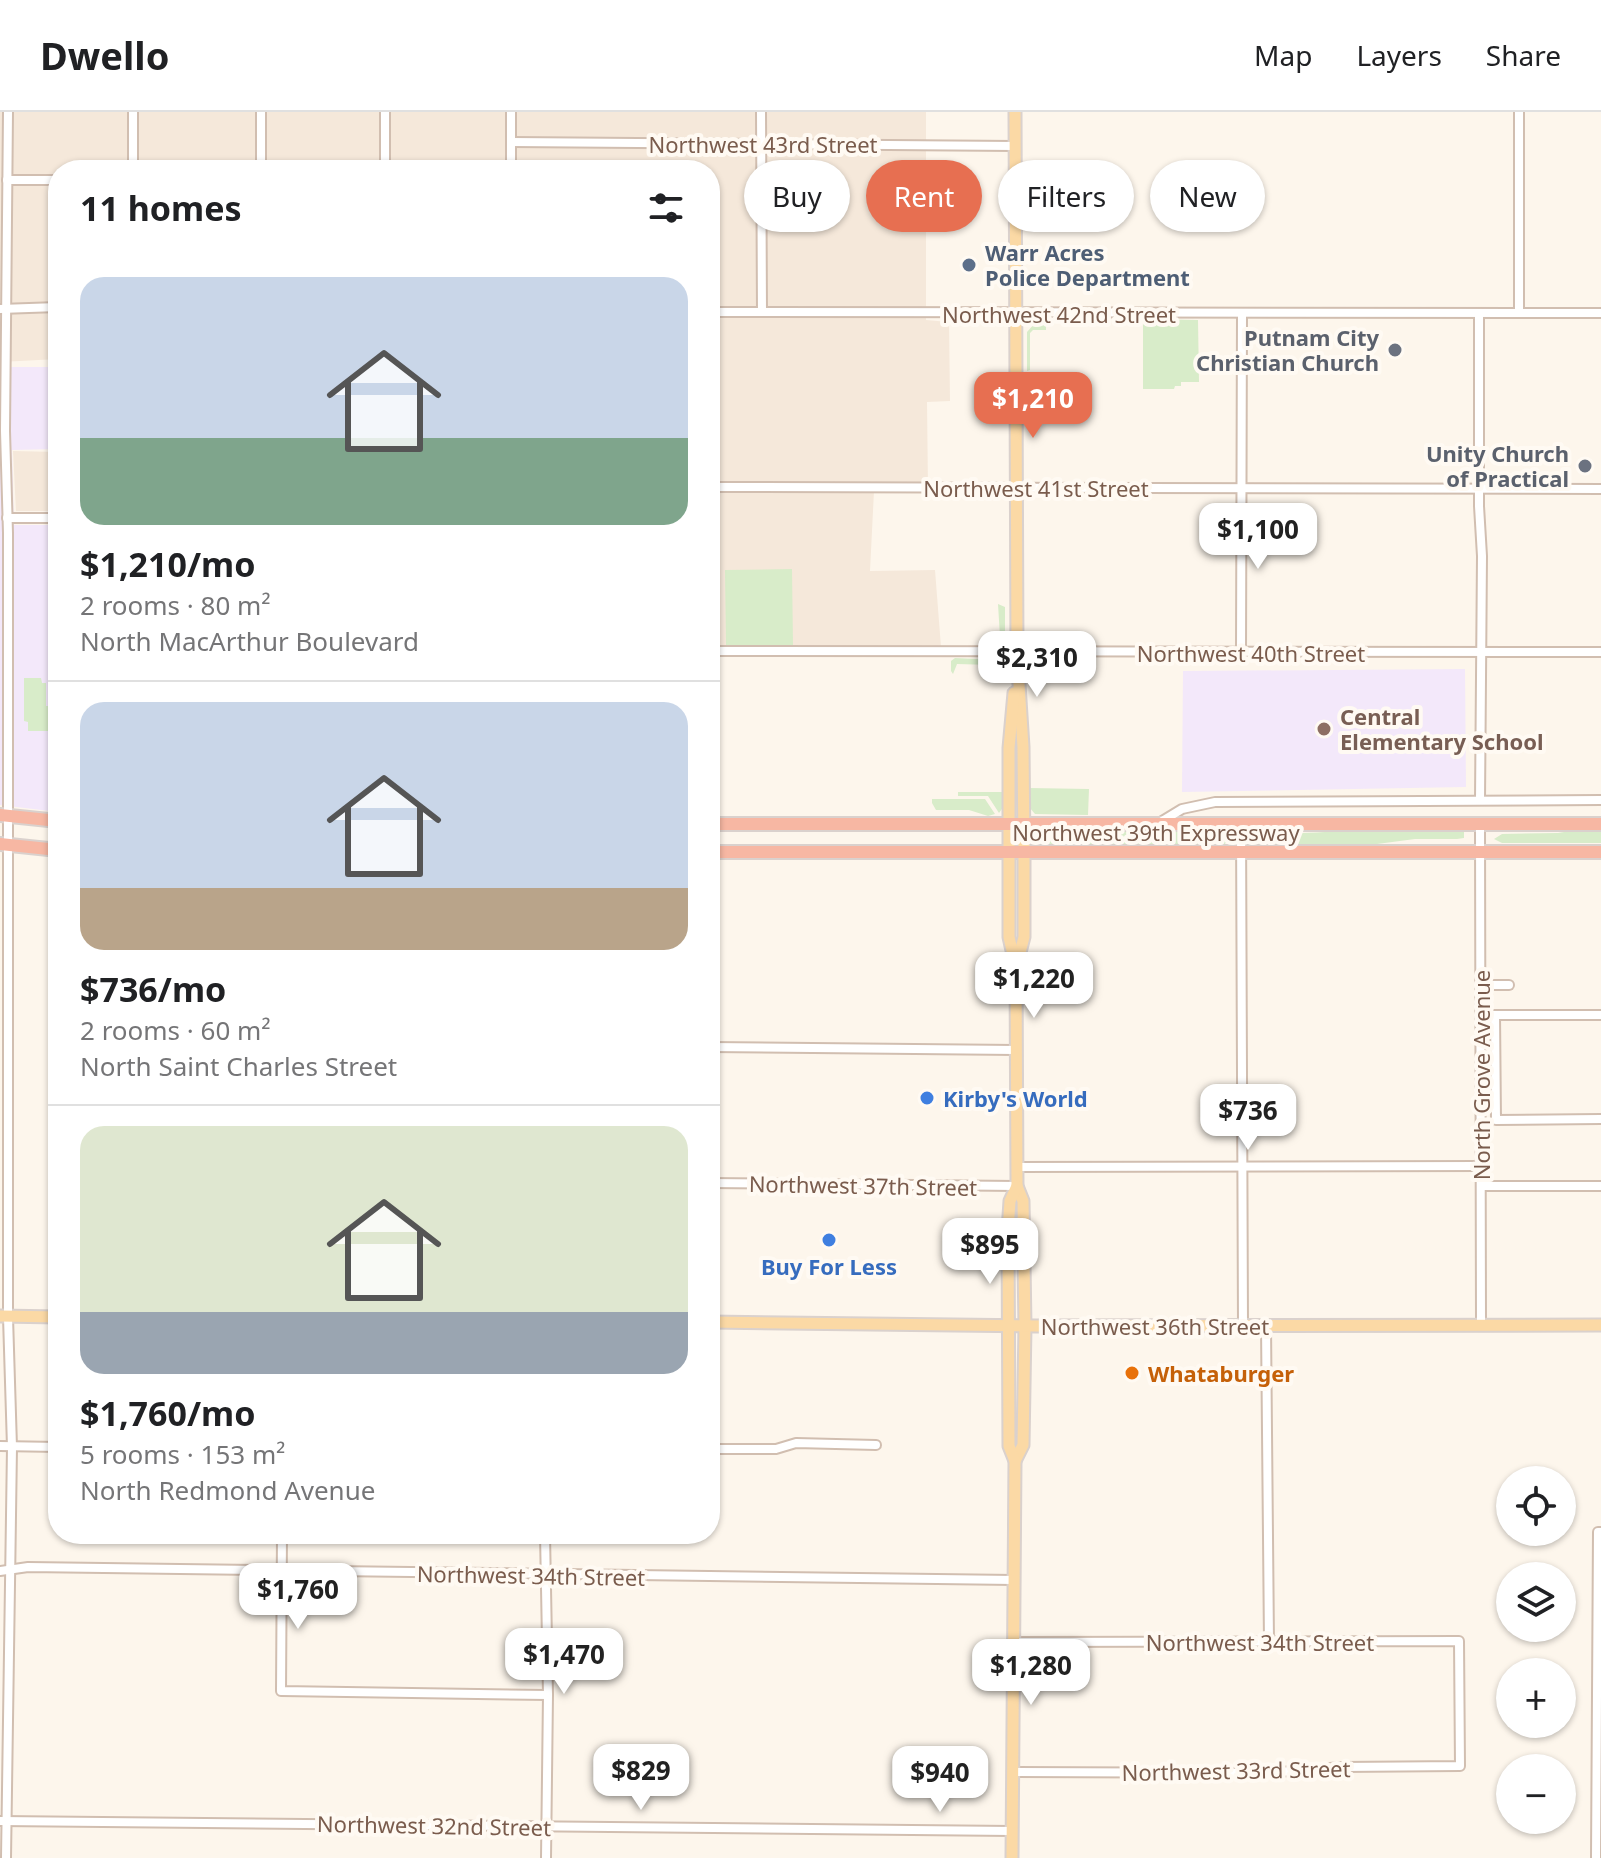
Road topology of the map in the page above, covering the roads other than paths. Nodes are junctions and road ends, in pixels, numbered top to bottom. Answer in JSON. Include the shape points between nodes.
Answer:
{"nodes":[{"id":1,"x":8,"y":112,"type":"edge"},
{"id":2,"x":133,"y":112,"type":"edge"},
{"id":3,"x":261,"y":112,"type":"edge"},
{"id":4,"x":385,"y":112,"type":"edge"},
{"id":5,"x":511,"y":112,"type":"edge"},
{"id":6,"x":761,"y":112,"type":"edge"},
{"id":7,"x":1015,"y":112,"type":"edge"},
{"id":8,"x":1519,"y":112,"type":"edge"},
{"id":9,"x":4,"y":134,"type":"edge"},
{"id":10,"x":511,"y":142,"type":"junction"},
{"id":11,"x":762,"y":144,"type":"junction"},
{"id":12,"x":1015,"y":146,"type":"junction"},
{"id":13,"x":133,"y":160,"type":"edge"},
{"id":14,"x":261,"y":160,"type":"edge"},
{"id":15,"x":385,"y":160,"type":"edge"},
{"id":16,"x":511,"y":160,"type":"edge"},
{"id":17,"x":7,"y":180,"type":"junction"},
{"id":18,"x":48,"y":180,"type":"edge"},
{"id":19,"x":48,"y":307,"type":"edge"},
{"id":20,"x":3,"y":309,"type":"edge"},
{"id":21,"x":720,"y":312,"type":"edge"},
{"id":22,"x":762,"y":312,"type":"junction"},
{"id":23,"x":1479,"y":313,"type":"junction"},
{"id":24,"x":1519,"y":313,"type":"junction"},
{"id":25,"x":1601,"y":313,"type":"edge"},
{"id":26,"x":1015,"y":314,"type":"junction"},
{"id":27,"x":1242,"y":314,"type":"junction"},
{"id":28,"x":720,"y":487,"type":"edge"},
{"id":29,"x":1479,"y":488,"type":"junction"},
{"id":30,"x":1015,"y":489,"type":"junction"},
{"id":31,"x":1242,"y":489,"type":"junction"},
{"id":32,"x":1601,"y":489,"type":"edge"},
{"id":33,"x":7,"y":518,"type":"junction"},
{"id":34,"x":48,"y":518,"type":"edge"},
{"id":35,"x":720,"y":651,"type":"edge"},
{"id":36,"x":1601,"y":652,"type":"edge"},
{"id":37,"x":1017,"y":653,"type":"junction"},
{"id":38,"x":1241,"y":653,"type":"junction"},
{"id":39,"x":1480,"y":653,"type":"junction"},
{"id":40,"x":1480,"y":800,"type":"junction"},
{"id":41,"x":1601,"y":800,"type":"edge"},
{"id":42,"x":4,"y":816,"type":"edge"},
{"id":43,"x":48,"y":820,"type":"edge"},
{"id":44,"x":1159,"y":823,"type":"junction"},
{"id":45,"x":1241,"y":823,"type":"junction"},
{"id":46,"x":720,"y":824,"type":"edge"},
{"id":47,"x":1009,"y":824,"type":"junction"},
{"id":48,"x":1024,"y":824,"type":"junction"},
{"id":49,"x":1601,"y":824,"type":"edge"},
{"id":50,"x":1480,"y":825,"type":"junction"},
{"id":51,"x":4,"y":844,"type":"edge"},
{"id":52,"x":48,"y":849,"type":"edge"},
{"id":53,"x":720,"y":852,"type":"edge"},
{"id":54,"x":1009,"y":852,"type":"junction"},
{"id":55,"x":1024,"y":852,"type":"junction"},
{"id":56,"x":1240,"y":852,"type":"junction"},
{"id":57,"x":1480,"y":852,"type":"junction"},
{"id":58,"x":1601,"y":852,"type":"edge"},
{"id":59,"x":1016,"y":968,"type":"junction"},
{"id":60,"x":1481,"y":985,"type":"junction"},
{"id":61,"x":1509,"y":985,"type":"dead end"},
{"id":62,"x":4,"y":1013,"type":"edge"},
{"id":63,"x":1481,"y":1015,"type":"junction"},
{"id":64,"x":1495,"y":1015,"type":"junction"},
{"id":65,"x":1601,"y":1015,"type":"edge"},
{"id":66,"x":720,"y":1047,"type":"edge"},
{"id":67,"x":1016,"y":1050,"type":"junction"},
{"id":68,"x":1601,"y":1119,"type":"edge"},
{"id":69,"x":1480,"y":1120,"type":"junction"},
{"id":70,"x":1496,"y":1120,"type":"junction"},
{"id":71,"x":1480,"y":1166,"type":"junction"},
{"id":72,"x":1017,"y":1167,"type":"junction"},
{"id":73,"x":4,"y":1168,"type":"edge"},
{"id":74,"x":1242,"y":1168,"type":"junction"},
{"id":75,"x":720,"y":1183,"type":"edge"},
{"id":76,"x":1017,"y":1186,"type":"junction"},
{"id":77,"x":1481,"y":1186,"type":"junction"},
{"id":78,"x":1601,"y":1186,"type":"edge"},
{"id":79,"x":4,"y":1316,"type":"edge"},
{"id":80,"x":48,"y":1317,"type":"edge"},
{"id":81,"x":720,"y":1322,"type":"edge"},
{"id":82,"x":1008,"y":1325,"type":"junction"},
{"id":83,"x":1481,"y":1325,"type":"junction"},
{"id":84,"x":1601,"y":1325,"type":"edge"},
{"id":85,"x":1025,"y":1326,"type":"junction"},
{"id":86,"x":1243,"y":1326,"type":"junction"},
{"id":87,"x":1266,"y":1326,"type":"junction"},
{"id":88,"x":876,"y":1445,"type":"dead end"},
{"id":89,"x":0,"y":1446,"type":"edge"},
{"id":90,"x":12,"y":1447,"type":"junction"},
{"id":91,"x":48,"y":1447,"type":"edge"},
{"id":92,"x":720,"y":1449,"type":"edge"},
{"id":93,"x":1015,"y":1461,"type":"junction"},
{"id":94,"x":1600,"y":1532,"type":"edge"},
{"id":95,"x":282,"y":1544,"type":"edge"},
{"id":96,"x":545,"y":1544,"type":"edge"},
{"id":97,"x":4,"y":1571,"type":"edge"},
{"id":98,"x":282,"y":1571,"type":"junction"},
{"id":99,"x":544,"y":1575,"type":"junction"},
{"id":100,"x":1014,"y":1580,"type":"junction"},
{"id":101,"x":1013,"y":1642,"type":"junction"},
{"id":102,"x":1269,"y":1642,"type":"junction"},
{"id":103,"x":548,"y":1695,"type":"junction"},
{"id":104,"x":4,"y":1698,"type":"edge"},
{"id":105,"x":1460,"y":1766,"type":"joint"},
{"id":106,"x":1013,"y":1772,"type":"junction"},
{"id":107,"x":3,"y":1821,"type":"edge"},
{"id":108,"x":547,"y":1827,"type":"junction"},
{"id":109,"x":1012,"y":1831,"type":"junction"},
{"id":110,"x":6,"y":1858,"type":"edge"},
{"id":111,"x":546,"y":1858,"type":"edge"},
{"id":112,"x":1012,"y":1858,"type":"edge"},
{"id":113,"x":1596,"y":1858,"type":"edge"}],
"edges":[{"from":1,"to":9,"type":"street"},
{"from":2,"to":13,"type":"street"},
{"from":3,"to":14,"type":"street"},
{"from":4,"to":15,"type":"street"},
{"from":5,"to":10,"type":"street"},
{"from":6,"to":11,"type":"street"},
{"from":7,"to":12,"type":"main road"},
{"from":8,"to":24,"type":"street"},
{"from":9,"to":17,"type":"street"},
{"from":10,"to":11,"type":"street","name":"Northwest 43rd Street"},
{"from":10,"to":16,"type":"street"},
{"from":11,"to":12,"type":"street","name":"Northwest 43rd Street"},
{"from":11,"to":22,"type":"street"},
{"from":12,"to":26,"type":"main road"},
{"from":17,"to":18,"type":"street"},
{"from":17,"to":20,"type":"street"},
{"from":19,"to":20,"type":"street"},
{"from":20,"to":33,"type":"street"},
{"from":21,"to":22,"type":"street","name":"Northwest 42nd Street"},
{"from":22,"to":26,"type":"street","name":"Northwest 42nd Street"},
{"from":23,"to":24,"type":"street","name":"Northwest 42nd Street"},
{"from":23,"to":27,"type":"street","name":"Northwest 42nd Street"},
{"from":23,"to":29,"type":"street"},
{"from":24,"to":25,"type":"street","name":"Northwest 42nd Street"},
{"from":26,"to":27,"type":"street","name":"Northwest 42nd Street"},
{"from":26,"to":30,"type":"main road"},
{"from":27,"to":31,"type":"street"},
{"from":28,"to":30,"type":"street","name":"Northwest 41st Street"},
{"from":29,"to":31,"type":"street","name":"Northwest 41st Street"},
{"from":29,"to":32,"type":"street","name":"Northwest 41st Street"},
{"from":29,"to":39,"type":"street"},
{"from":30,"to":31,"type":"street","name":"Northwest 41st Street"},
{"from":30,"to":37,"type":"main road"},
{"from":31,"to":38,"type":"street"},
{"from":33,"to":34,"type":"street"},
{"from":33,"to":42,"type":"street"},
{"from":35,"to":37,"type":"street","name":"Northwest 40th Street"},
{"from":36,"to":39,"type":"street","name":"Northwest 40th Street"},
{"from":37,"to":38,"type":"street","name":"Northwest 40th Street"},
{"from":37,"to":47,"type":"main road"},
{"from":37,"to":48,"type":"main road"},
{"from":38,"to":39,"type":"street","name":"Northwest 40th Street"},
{"from":39,"to":40,"type":"street"},
{"from":40,"to":41,"type":"street","name":"Northwest 39th Expressway"},
{"from":40,"to":44,"type":"street","name":"Northwest 39th Expressway","via":[[1215,802],[1182,809]]},
{"from":42,"to":43,"type":"highway"},
{"from":42,"to":51,"type":"street"},
{"from":44,"to":45,"type":"highway","name":"Northwest 39th Expressway"},
{"from":44,"to":48,"type":"highway","name":"Northwest 39th Expressway"},
{"from":45,"to":50,"type":"highway","name":"Northwest 39th Expressway"},
{"from":45,"to":56,"type":"street"},
{"from":46,"to":47,"type":"highway","name":"Northwest 39th Expressway"},
{"from":47,"to":48,"type":"highway","name":"Northwest 39th Expressway"},
{"from":47,"to":54,"type":"main road"},
{"from":48,"to":55,"type":"main road"},
{"from":49,"to":50,"type":"highway","name":"Northwest 39th Expressway"},
{"from":50,"to":57,"type":"street","name":"North Grove Avenue"},
{"from":51,"to":52,"type":"highway"},
{"from":51,"to":62,"type":"street"},
{"from":53,"to":54,"type":"highway","name":"Northwest 39th Expressway"},
{"from":54,"to":55,"type":"highway","name":"Northwest 39th Expressway"},
{"from":54,"to":59,"type":"main road","via":[[1009,937]]},
{"from":55,"to":56,"type":"highway","name":"Northwest 39th Expressway"},
{"from":55,"to":59,"type":"main road","via":[[1024,937]]},
{"from":56,"to":57,"type":"highway","name":"Northwest 39th Expressway"},
{"from":56,"to":74,"type":"street"},
{"from":57,"to":58,"type":"highway","name":"Northwest 39th Expressway"},
{"from":57,"to":60,"type":"street","name":"North Grove Avenue"},
{"from":59,"to":67,"type":"main road"},
{"from":60,"to":61,"type":"street"},
{"from":60,"to":63,"type":"street","name":"North Grove Avenue"},
{"from":62,"to":73,"type":"street"},
{"from":63,"to":64,"type":"street"},
{"from":63,"to":69,"type":"street","name":"North Grove Avenue"},
{"from":64,"to":65,"type":"street"},
{"from":64,"to":70,"type":"street"},
{"from":66,"to":67,"type":"street"},
{"from":67,"to":72,"type":"main road"},
{"from":68,"to":70,"type":"street"},
{"from":69,"to":70,"type":"street"},
{"from":69,"to":71,"type":"street","name":"North Grove Avenue"},
{"from":71,"to":74,"type":"street"},
{"from":71,"to":77,"type":"street","name":"North Grove Avenue"},
{"from":72,"to":74,"type":"street"},
{"from":72,"to":76,"type":"main road"},
{"from":73,"to":79,"type":"street"},
{"from":74,"to":86,"type":"street"},
{"from":75,"to":76,"type":"street","name":"Northwest 37th Street"},
{"from":76,"to":82,"type":"main road","via":[[1010,1201]]},
{"from":76,"to":85,"type":"main road","via":[[1023,1201]]},
{"from":77,"to":78,"type":"street"},
{"from":77,"to":83,"type":"street","name":"North Grove Avenue"},
{"from":79,"to":80,"type":"main road"},
{"from":79,"to":90,"type":"street"},
{"from":81,"to":82,"type":"main road","name":"Northwest 36th Street"},
{"from":82,"to":85,"type":"main road","name":"Northwest 36th Street"},
{"from":82,"to":93,"type":"main road","via":[[1009,1446]]},
{"from":83,"to":84,"type":"main road","name":"Northwest 36th Street"},
{"from":83,"to":87,"type":"main road","name":"Northwest 36th Street"},
{"from":85,"to":86,"type":"main road","name":"Northwest 36th Street"},
{"from":85,"to":93,"type":"main road","via":[[1023,1445]]},
{"from":86,"to":87,"type":"main road","name":"Northwest 36th Street"},
{"from":87,"to":102,"type":"street"},
{"from":88,"to":92,"type":"street","via":[[796,1443],[776,1449]]},
{"from":89,"to":90,"type":"street"},
{"from":90,"to":91,"type":"street"},
{"from":90,"to":97,"type":"street"},
{"from":93,"to":100,"type":"main road"},
{"from":94,"to":113,"type":"street"},
{"from":95,"to":98,"type":"street"},
{"from":96,"to":99,"type":"street"},
{"from":97,"to":98,"type":"street","name":"Northwest 34th Street"},
{"from":97,"to":104,"type":"street"},
{"from":98,"to":99,"type":"street","name":"Northwest 34th Street"},
{"from":98,"to":103,"type":"street","via":[[281,1691]]},
{"from":99,"to":100,"type":"street","name":"Northwest 34th Street"},
{"from":99,"to":103,"type":"street"},
{"from":100,"to":101,"type":"main road"},
{"from":101,"to":102,"type":"street","name":"Northwest 34th Street"},
{"from":101,"to":106,"type":"main road"},
{"from":102,"to":105,"type":"street","name":"Northwest 34th Street","via":[[1459,1641]]},
{"from":103,"to":108,"type":"street"},
{"from":104,"to":107,"type":"street"},
{"from":105,"to":106,"type":"street","name":"Northwest 33rd Street","via":[[1266,1773]]},
{"from":106,"to":109,"type":"main road"},
{"from":107,"to":108,"type":"street","name":"Northwest 32nd Street"},
{"from":107,"to":110,"type":"street"},
{"from":108,"to":109,"type":"street","name":"Northwest 32nd Street"},
{"from":108,"to":111,"type":"street"},
{"from":109,"to":112,"type":"main road"}]}
